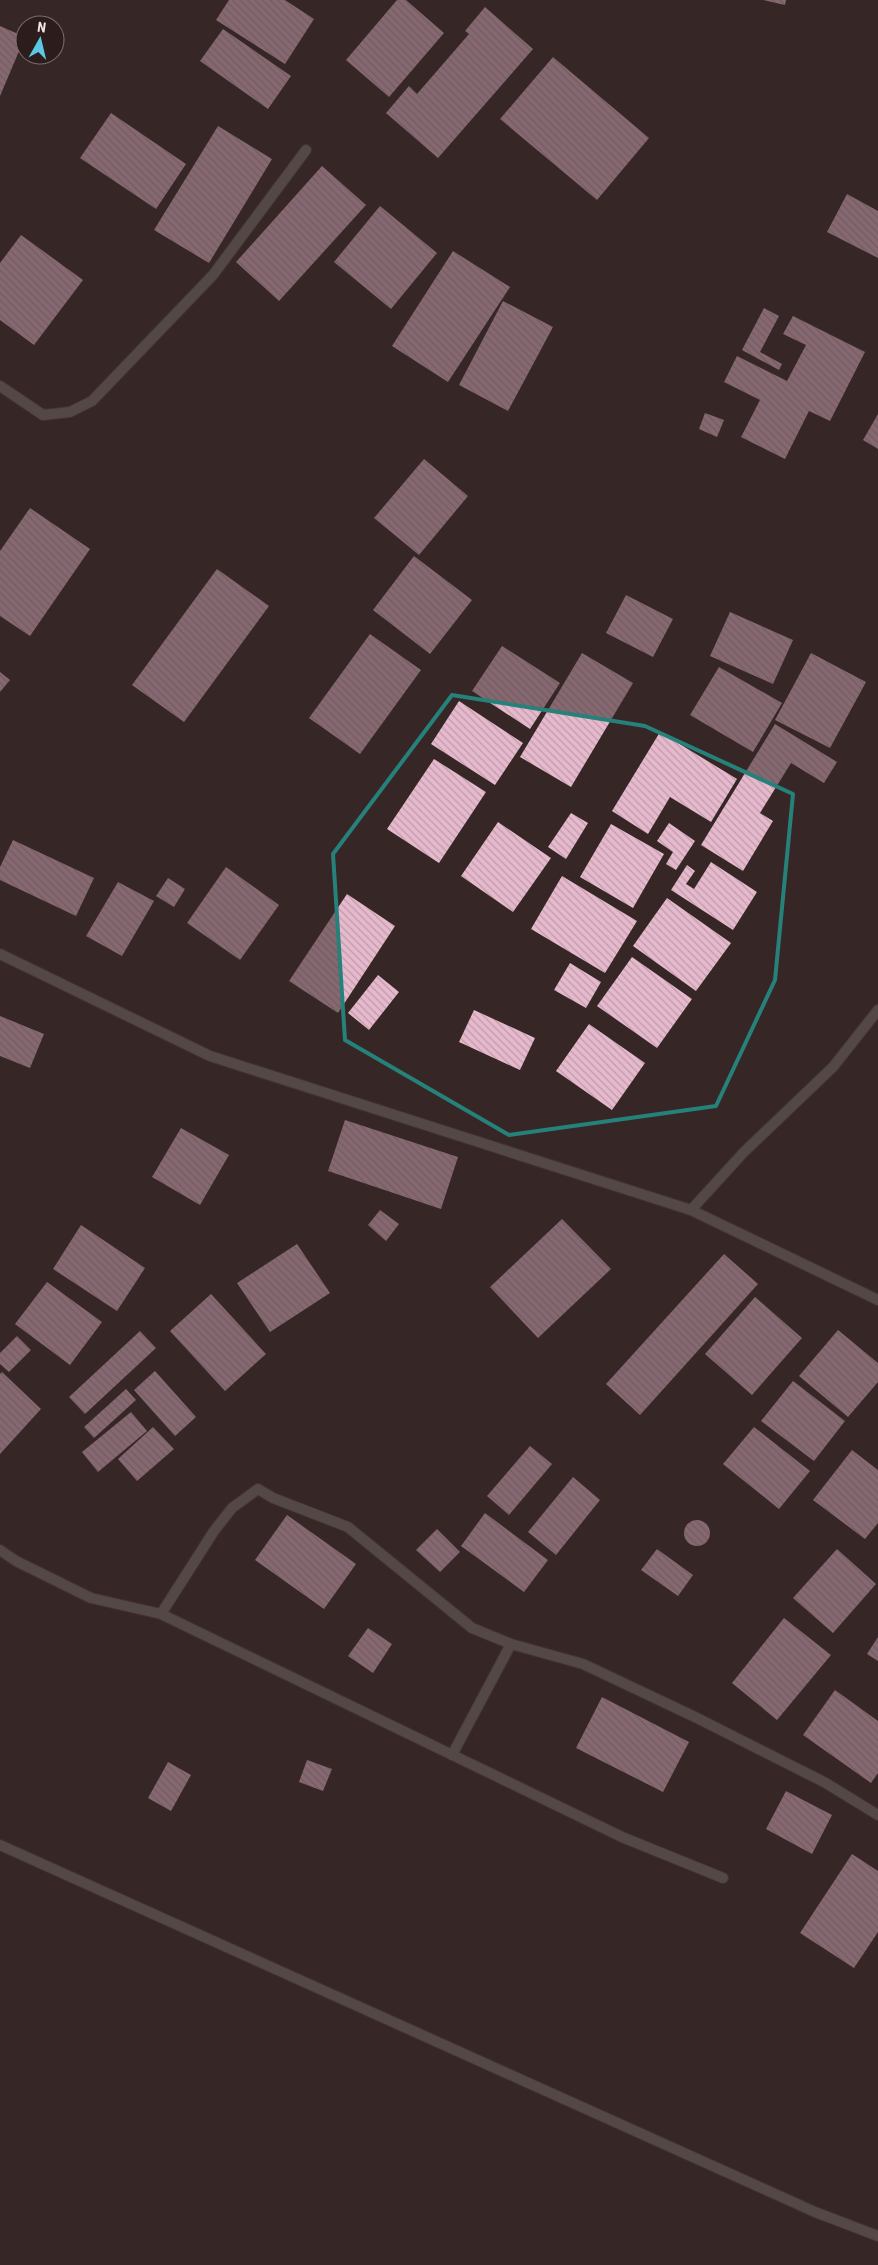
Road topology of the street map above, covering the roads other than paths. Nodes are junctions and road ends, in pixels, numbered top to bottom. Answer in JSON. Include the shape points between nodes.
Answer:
{"nodes":[{"id":1,"x":306,"y":150,"type":"dead end"},
{"id":2,"x":0,"y":386,"type":"edge"},
{"id":3,"x":0,"y":954,"type":"edge"},
{"id":4,"x":878,"y":1010,"type":"edge"},
{"id":5,"x":691,"y":1210,"type":"junction"},
{"id":6,"x":878,"y":1300,"type":"edge"},
{"id":7,"x":0,"y":1550,"type":"edge"},
{"id":8,"x":161,"y":1614,"type":"junction"},
{"id":9,"x":511,"y":1644,"type":"junction"},
{"id":10,"x":452,"y":1755,"type":"junction"},
{"id":11,"x":878,"y":1815,"type":"edge"},
{"id":12,"x":0,"y":1845,"type":"edge"},
{"id":13,"x":723,"y":1878,"type":"dead end"},
{"id":14,"x":878,"y":2236,"type":"edge"}],
"edges":[{"from":1,"to":2,"type":"street","via":[[213,275],[92,400],[70,412],[43,415]]},
{"from":3,"to":5,"type":"street","via":[[210,1056]]},
{"from":4,"to":5,"type":"street","via":[[833,1067],[744,1152]]},
{"from":5,"to":6,"type":"street"},
{"from":7,"to":8,"type":"street","via":[[16,1562],[91,1598]]},
{"from":8,"to":9,"type":"street","via":[[214,1531],[232,1508],[258,1489],[272,1498],[348,1527],[472,1628]]},
{"from":8,"to":10,"type":"street"},
{"from":9,"to":10,"type":"street"},
{"from":9,"to":11,"type":"street","via":[[583,1664],[824,1782]]},
{"from":10,"to":13,"type":"street","via":[[622,1837]]},
{"from":12,"to":14,"type":"street","via":[[806,2208]]}]}
